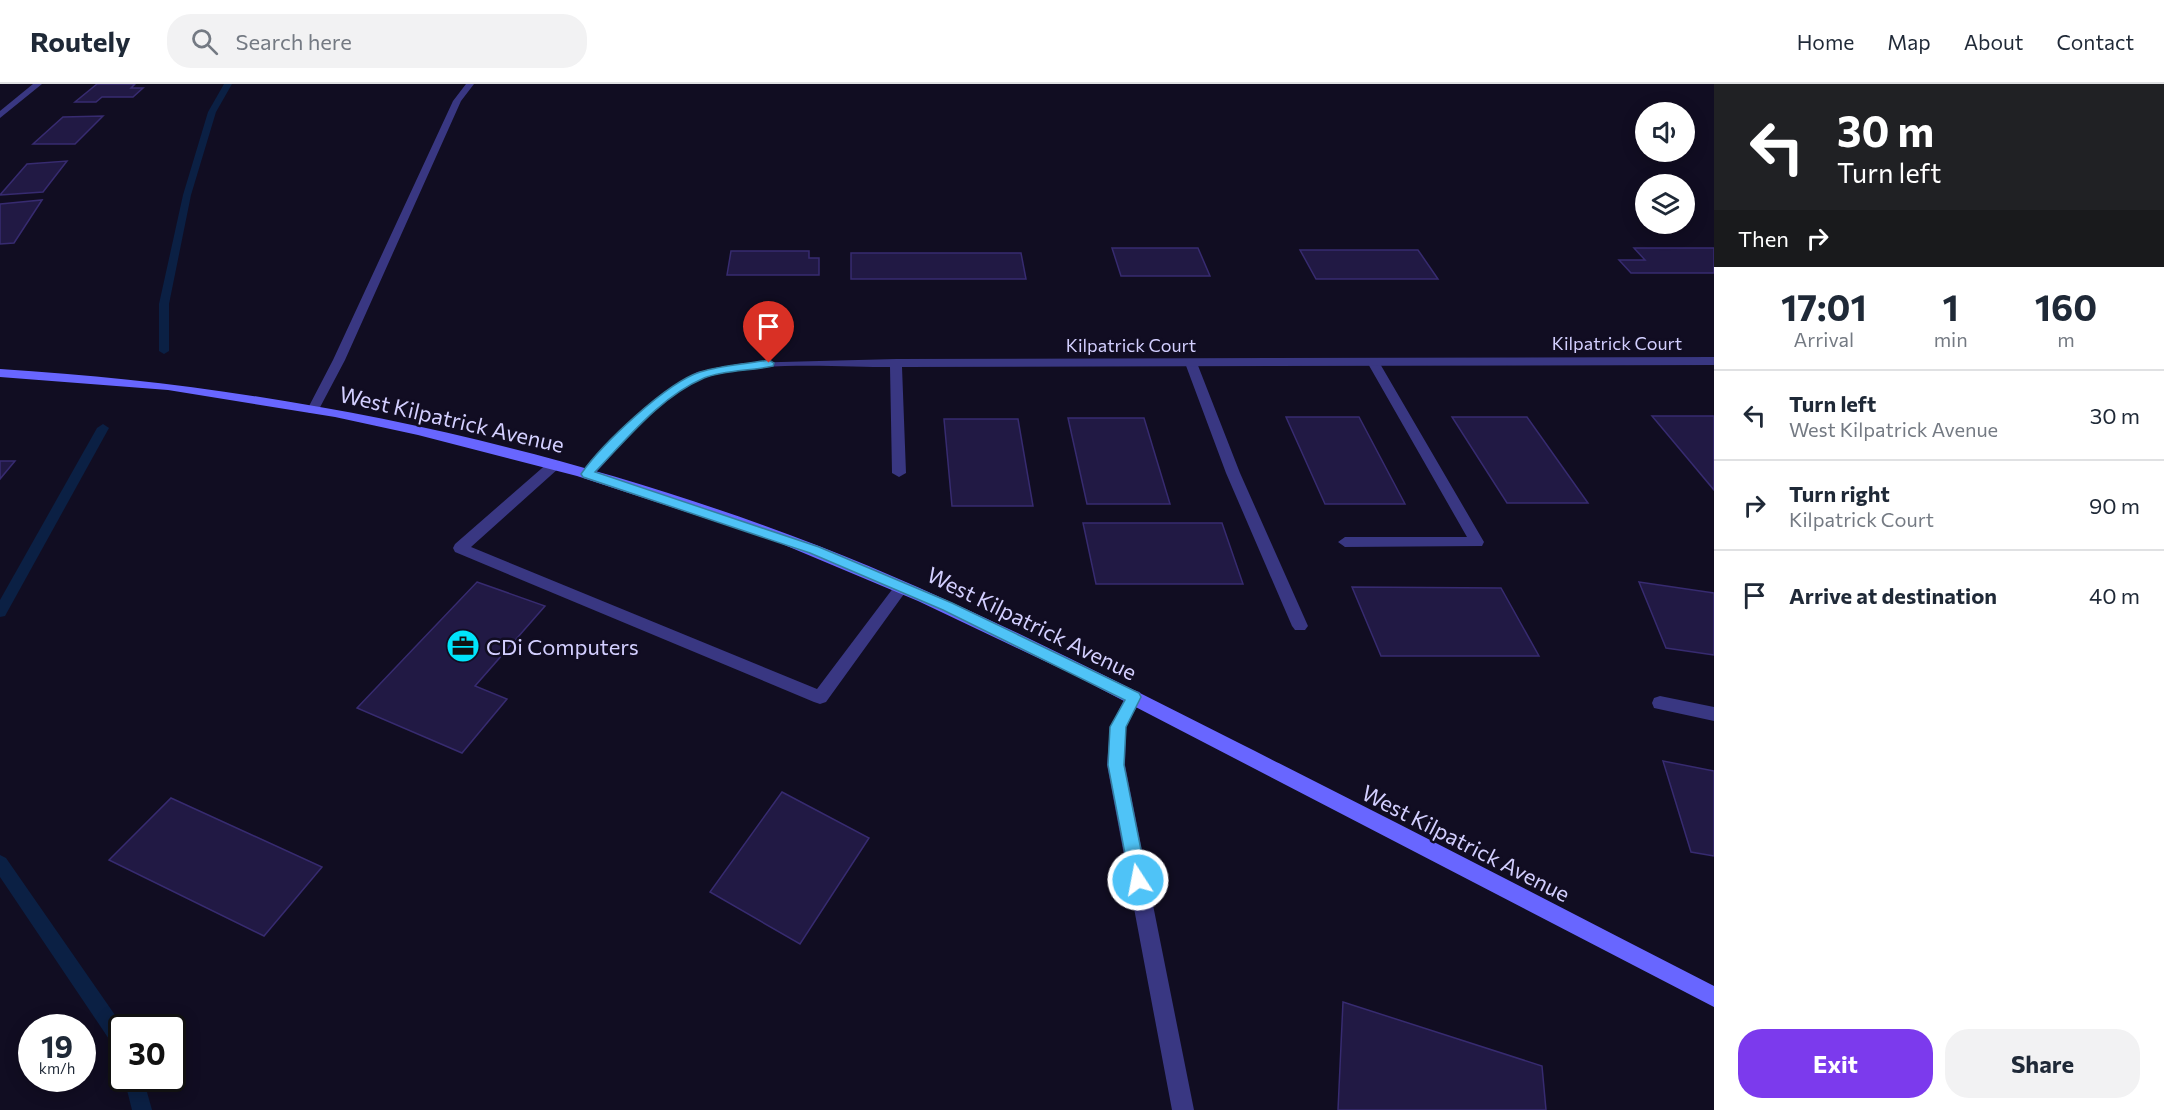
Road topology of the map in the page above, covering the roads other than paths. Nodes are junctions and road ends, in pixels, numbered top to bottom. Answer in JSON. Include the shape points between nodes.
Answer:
{"nodes":[{"id":1,"x":38,"y":84,"type":"edge"},
{"id":2,"x":470,"y":84,"type":"edge"},
{"id":3,"x":0,"y":115,"type":"edge"},
{"id":4,"x":1714,"y":361,"type":"edge"},
{"id":5,"x":1373,"y":362,"type":"junction"},
{"id":6,"x":896,"y":363,"type":"junction"},
{"id":7,"x":1191,"y":363,"type":"junction"},
{"id":8,"x":0,"y":373,"type":"edge"},
{"id":9,"x":313,"y":410,"type":"junction"},
{"id":10,"x":554,"y":465,"type":"junction"},
{"id":11,"x":899,"y":473,"type":"dead end"},
{"id":12,"x":587,"y":474,"type":"junction"},
{"id":13,"x":1345,"y":542,"type":"dead end"},
{"id":14,"x":902,"y":586,"type":"junction"},
{"id":15,"x":1300,"y":626,"type":"dead end"},
{"id":16,"x":1134,"y":697,"type":"junction"},
{"id":17,"x":1660,"y":703,"type":"dead end"},
{"id":18,"x":1714,"y":714,"type":"edge"},
{"id":19,"x":1714,"y":997,"type":"edge"},
{"id":20,"x":1183,"y":1110,"type":"edge"}],
"edges":[{"from":1,"to":3,"type":"street"},
{"from":2,"to":9,"type":"street","via":[[458,101]]},
{"from":4,"to":5,"type":"street","name":"Kilpatrick Court"},
{"from":5,"to":7,"type":"street","name":"Kilpatrick Court"},
{"from":5,"to":13,"type":"street","via":[[1477,542]]},
{"from":6,"to":7,"type":"street","name":"Kilpatrick Court"},
{"from":6,"to":11,"type":"street"},
{"from":6,"to":12,"type":"street","name":"Kilpatrick Court","via":[[769,363],[703,375],[675,389],[645,414]]},
{"from":7,"to":15,"type":"street","via":[[1233,473]]},
{"from":8,"to":9,"type":"main road","name":"West Kilpatrick Avenue","via":[[134,383]]},
{"from":9,"to":10,"type":"main road","name":"West Kilpatrick Avenue"},
{"from":10,"to":12,"type":"main road","name":"West Kilpatrick Avenue"},
{"from":10,"to":14,"type":"street","via":[[460,549],[820,697]]},
{"from":12,"to":14,"type":"main road","name":"West Kilpatrick Avenue","via":[[814,550]]},
{"from":14,"to":16,"type":"main road","name":"West Kilpatrick Avenue"},
{"from":16,"to":19,"type":"main road","name":"West Kilpatrick Avenue"},
{"from":16,"to":20,"type":"street","via":[[1118,727],[1116,765]]},
{"from":17,"to":18,"type":"street"}]}
